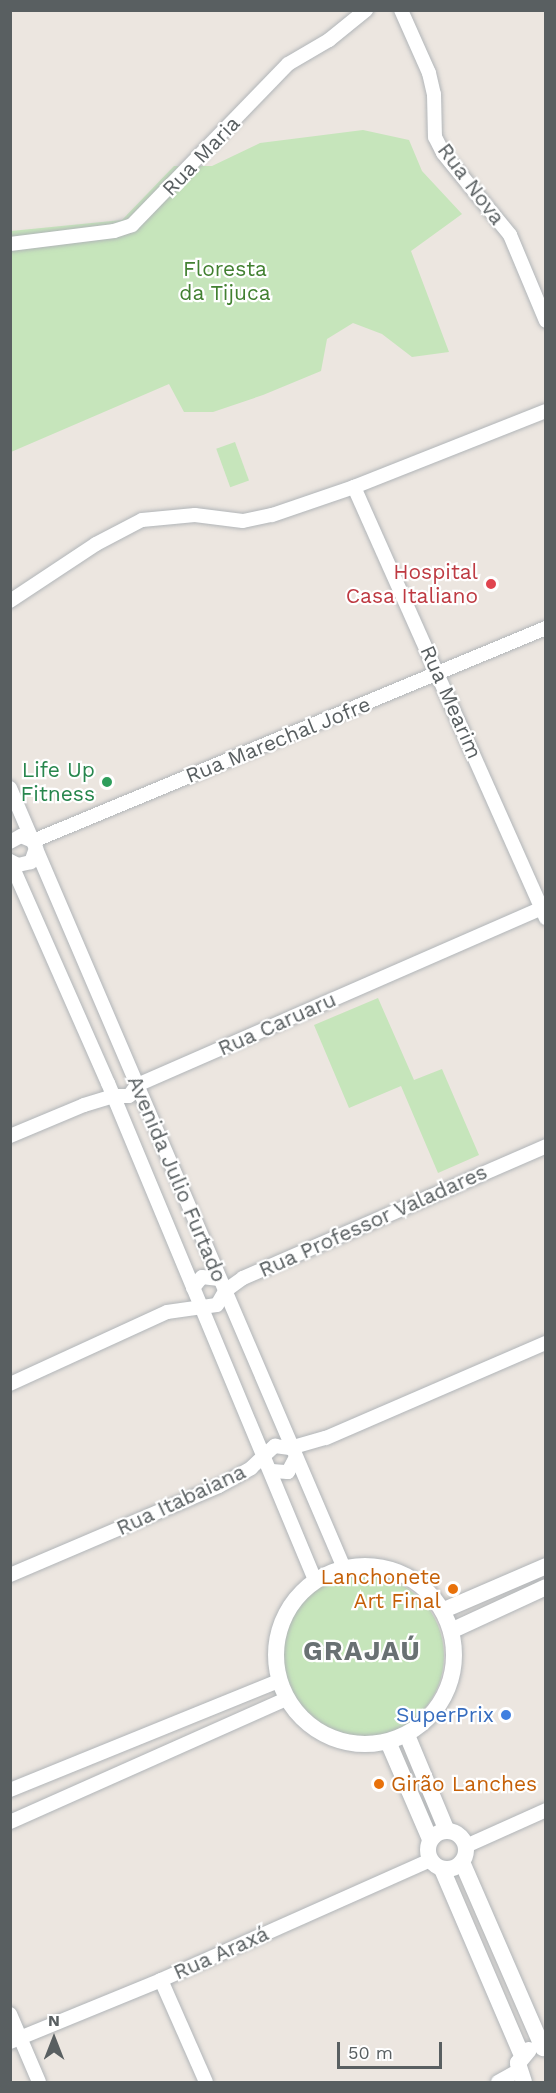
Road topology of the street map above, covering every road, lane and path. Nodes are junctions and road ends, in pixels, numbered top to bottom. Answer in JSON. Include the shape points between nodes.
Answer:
{"nodes":[{"id":1,"x":366,"y":10,"type":"edge"},
{"id":2,"x":401,"y":10,"type":"edge"},
{"id":3,"x":10,"y":244,"type":"edge"},
{"id":4,"x":546,"y":321,"type":"edge"},
{"id":5,"x":546,"y":411,"type":"edge"},
{"id":6,"x":354,"y":487,"type":"junction"},
{"id":7,"x":10,"y":602,"type":"edge"},
{"id":8,"x":546,"y":628,"type":"edge"},
{"id":9,"x":438,"y":674,"type":"junction"},
{"id":10,"x":10,"y":788,"type":"edge"},
{"id":11,"x":10,"y":842,"type":"edge"},
{"id":12,"x":34,"y":844,"type":"junction"},
{"id":13,"x":10,"y":861,"type":"edge"},
{"id":14,"x":544,"y":911,"type":"edge"},
{"id":15,"x":134,"y":1080,"type":"junction"},
{"id":16,"x":111,"y":1089,"type":"junction"},
{"id":17,"x":10,"y":1136,"type":"edge"},
{"id":18,"x":546,"y":1146,"type":"edge"},
{"id":19,"x":222,"y":1285,"type":"junction"},
{"id":20,"x":193,"y":1288,"type":"junction"},
{"id":21,"x":200,"y":1305,"type":"junction"},
{"id":22,"x":546,"y":1343,"type":"edge"},
{"id":23,"x":10,"y":1384,"type":"edge"},
{"id":24,"x":293,"y":1454,"type":"junction"},
{"id":25,"x":265,"y":1457,"type":"junction"},
{"id":26,"x":272,"y":1471,"type":"junction"},
{"id":27,"x":546,"y":1566,"type":"edge"},
{"id":28,"x":344,"y":1568,"type":"junction"},
{"id":29,"x":10,"y":1575,"type":"edge"},
{"id":30,"x":315,"y":1580,"type":"junction"},
{"id":31,"x":546,"y":1587,"type":"edge"},
{"id":32,"x":444,"y":1610,"type":"junction"},
{"id":33,"x":453,"y":1630,"type":"junction"},
{"id":34,"x":278,"y":1681,"type":"junction"},
{"id":35,"x":286,"y":1699,"type":"junction"},
{"id":36,"x":407,"y":1735,"type":"junction"},
{"id":37,"x":389,"y":1744,"type":"junction"},
{"id":38,"x":10,"y":1790,"type":"edge"},
{"id":39,"x":546,"y":1810,"type":"edge"},
{"id":40,"x":10,"y":1822,"type":"edge"},
{"id":41,"x":447,"y":1831,"type":"junction"},
{"id":42,"x":430,"y":1839,"type":"junction"},
{"id":43,"x":464,"y":1854,"type":"junction"},
{"id":44,"x":436,"y":1864,"type":"junction"},
{"id":45,"x":161,"y":1980,"type":"junction"},
{"id":46,"x":10,"y":2014,"type":"edge"},
{"id":47,"x":16,"y":2040,"type":"edge"},
{"id":48,"x":544,"y":2049,"type":"edge"},
{"id":49,"x":521,"y":2070,"type":"edge"},
{"id":50,"x":39,"y":2082,"type":"edge"},
{"id":51,"x":206,"y":2082,"type":"edge"},
{"id":52,"x":498,"y":2082,"type":"edge"}],
"edges":[{"from":1,"to":3,"type":"street","name":"Rua Maria","via":[[329,40],[288,64],[132,225],[114,231]]},
{"from":2,"to":4,"type":"street","name":"Rua Nova","via":[[429,73],[434,94],[435,137],[443,153],[510,235]]},
{"from":5,"to":6,"type":"street"},
{"from":6,"to":7,"type":"street","via":[[243,521],[195,515],[141,520],[96,544]]},
{"from":6,"to":9,"type":"street","name":"Rua Mearim"},
{"from":8,"to":9,"type":"street","name":"Rua Marechal Jofre"},
{"from":9,"to":12,"type":"street","name":"Rua Marechal Jofre"},
{"from":9,"to":14,"type":"street","name":"Rua Mearim"},
{"from":10,"to":12,"type":"street","name":"Avenida Julio Furtado"},
{"from":11,"to":12,"type":"street","name":"Rua Marechal Jofre","via":[[21,836]]},
{"from":12,"to":13,"type":"street","name":"Rua Marechal Jofre","via":[[32,862],[18,865]]},
{"from":12,"to":15,"type":"street","name":"Avenida Julio Furtado"},
{"from":13,"to":16,"type":"street","name":"Avenida Julio Furtado"},
{"from":14,"to":15,"type":"street","name":"Rua Caruaru"},
{"from":15,"to":16,"type":"street","name":"Rua Caruaru","via":[[129,1096]]},
{"from":15,"to":16,"type":"street","name":"Rua Caruaru","via":[[119,1071]]},
{"from":15,"to":19,"type":"street","name":"Avenida Julio Furtado"},
{"from":16,"to":17,"type":"street","name":"Rua Caruaru"},
{"from":16,"to":20,"type":"street","name":"Avenida Julio Furtado"},
{"from":18,"to":19,"type":"street","name":"Rua Professor Valadares"},
{"from":19,"to":20,"type":"street","name":"Rua Professor Valadares","via":[[202,1277]]},
{"from":19,"to":21,"type":"street","name":"Rua Professor Valadares","via":[[217,1305]]},
{"from":19,"to":24,"type":"street","name":"Avenida Julio Furtado"},
{"from":20,"to":21,"type":"street","name":"Avenida Julio Furtado"},
{"from":21,"to":23,"type":"street","name":"Rua Professor Valadares","via":[[167,1312]]},
{"from":21,"to":25,"type":"street","name":"Avenida Julio Furtado"},
{"from":22,"to":24,"type":"street","name":"Rua Itabaiana"},
{"from":24,"to":25,"type":"street","name":"Rua Itabaiana","via":[[275,1446]]},
{"from":24,"to":26,"type":"street","name":"Rua Itabaiana","via":[[288,1472]]},
{"from":24,"to":28,"type":"street","name":"Avenida Julio Furtado"},
{"from":25,"to":26,"type":"street","name":"Avenida Julio Furtado"},
{"from":25,"to":29,"type":"street","name":"Rua Itabaiana","via":[[219,1486]]},
{"from":26,"to":30,"type":"street","name":"Avenida Julio Furtado"},
{"from":27,"to":32,"type":"street"},
{"from":28,"to":30,"type":"street"},
{"from":28,"to":32,"type":"street","via":[[368,1565],[391,1569],[412,1578]]},
{"from":30,"to":34,"type":"street","via":[[293,1601],[278,1628]]},
{"from":31,"to":33,"type":"street"},
{"from":32,"to":33,"type":"street"},
{"from":33,"to":36,"type":"street","via":[[456,1655],[447,1691],[430,1715]]},
{"from":34,"to":35,"type":"street"},
{"from":34,"to":38,"type":"street"},
{"from":35,"to":37,"type":"street","via":[[315,1729],[346,1743]]},
{"from":35,"to":40,"type":"street"},
{"from":36,"to":37,"type":"street"},
{"from":36,"to":41,"type":"street"},
{"from":37,"to":42,"type":"street"},
{"from":39,"to":43,"type":"street"},
{"from":41,"to":42,"type":"street"},
{"from":41,"to":43,"type":"street","via":[[461,1837]]},
{"from":42,"to":44,"type":"street"},
{"from":43,"to":44,"type":"street"},
{"from":43,"to":48,"type":"street"},
{"from":44,"to":45,"type":"street","name":"Rua Araxá"},
{"from":44,"to":49,"type":"street"},
{"from":45,"to":47,"type":"street","name":"Rua Araxá"},
{"from":45,"to":51,"type":"street"},
{"from":46,"to":47,"type":"street"},
{"from":47,"to":50,"type":"street"},
{"from":48,"to":49,"type":"street","via":[[535,2048]]},
{"from":49,"to":52,"type":"street"}]}
